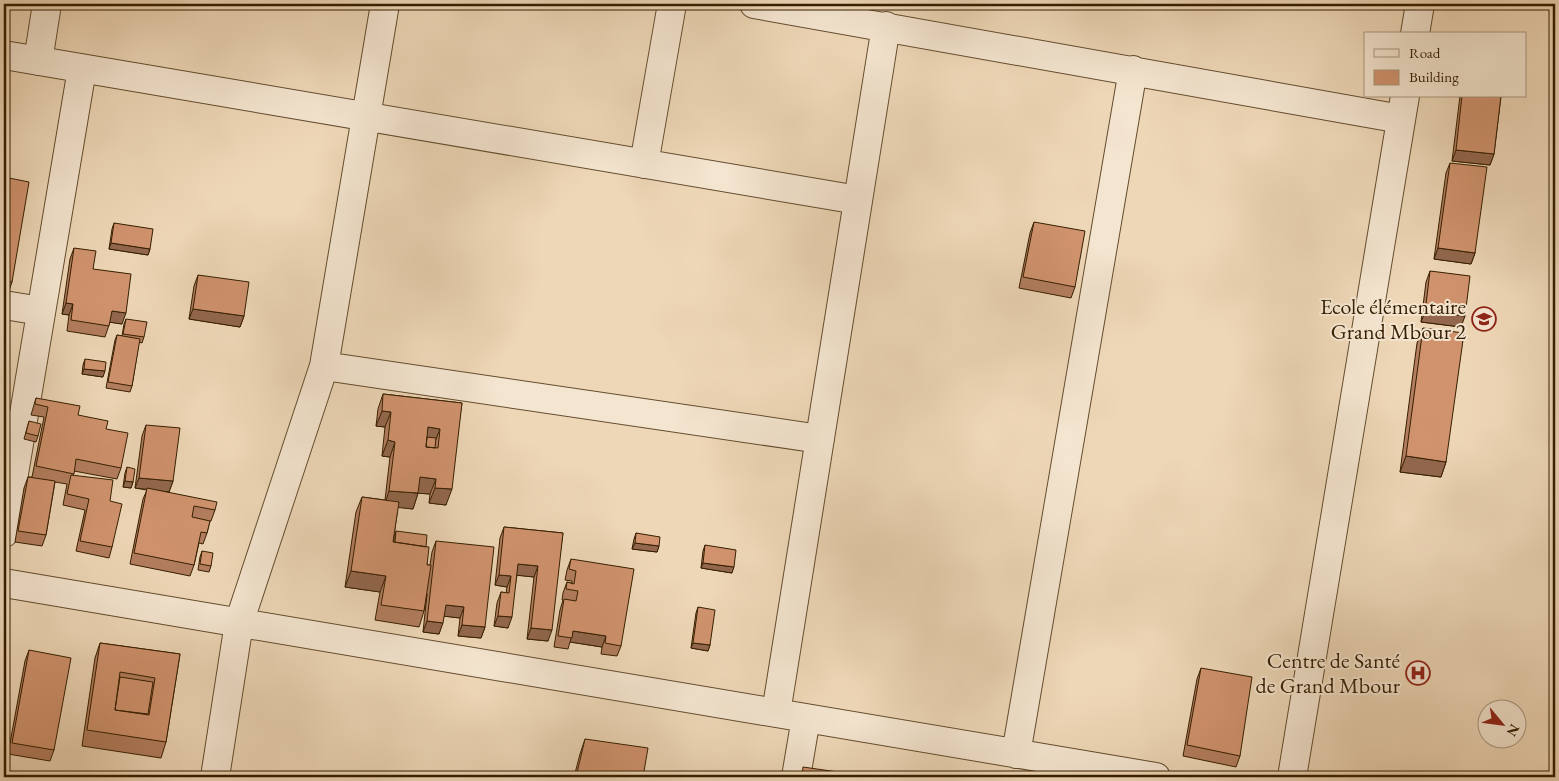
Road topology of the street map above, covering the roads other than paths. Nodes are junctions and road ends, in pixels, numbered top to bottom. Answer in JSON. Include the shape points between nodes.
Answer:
{"nodes":[{"id":1,"x":47,"y":4,"type":"edge"},
{"id":2,"x":385,"y":4,"type":"edge"},
{"id":3,"x":672,"y":4,"type":"edge"},
{"id":4,"x":754,"y":4,"type":"edge"},
{"id":5,"x":1420,"y":4,"type":"edge"},
{"id":6,"x":886,"y":26,"type":"junction"},
{"id":7,"x":1415,"y":32,"type":"edge"},
{"id":8,"x":4,"y":55,"type":"edge"},
{"id":9,"x":38,"y":61,"type":"junction"},
{"id":10,"x":82,"y":68,"type":"junction"},
{"id":11,"x":1133,"y":70,"type":"junction"},
{"id":12,"x":1403,"y":107,"type":"edge"},
{"id":13,"x":366,"y":116,"type":"junction"},
{"id":14,"x":644,"y":164,"type":"junction"},
{"id":15,"x":858,"y":200,"type":"junction"},
{"id":16,"x":4,"y":305,"type":"edge"},
{"id":17,"x":41,"y":311,"type":"junction"},
{"id":18,"x":324,"y":366,"type":"junction"},
{"id":19,"x":820,"y":439,"type":"junction"},
{"id":20,"x":4,"y":533,"type":"edge"},
{"id":21,"x":4,"y":583,"type":"edge"},
{"id":22,"x":239,"y":623,"type":"junction"},
{"id":23,"x":776,"y":713,"type":"junction"},
{"id":24,"x":806,"y":718,"type":"junction"},
{"id":25,"x":1016,"y":754,"type":"junction"},
{"id":26,"x":1046,"y":768,"type":"edge"},
{"id":27,"x":216,"y":777,"type":"edge"},
{"id":28,"x":796,"y":777,"type":"edge"},
{"id":29,"x":1156,"y":777,"type":"edge"},
{"id":30,"x":1292,"y":777,"type":"edge"}],
"edges":[{"from":1,"to":9,"type":"street"},
{"from":2,"to":13,"type":"street"},
{"from":3,"to":14,"type":"street"},
{"from":4,"to":6,"type":"street"},
{"from":5,"to":7,"type":"street"},
{"from":6,"to":11,"type":"street"},
{"from":6,"to":15,"type":"street"},
{"from":8,"to":9,"type":"street"},
{"from":9,"to":10,"type":"street"},
{"from":10,"to":13,"type":"street"},
{"from":10,"to":17,"type":"street"},
{"from":11,"to":12,"type":"street"},
{"from":11,"to":25,"type":"street"},
{"from":12,"to":30,"type":"street"},
{"from":13,"to":14,"type":"street"},
{"from":13,"to":18,"type":"street"},
{"from":14,"to":15,"type":"street"},
{"from":15,"to":19,"type":"street"},
{"from":16,"to":17,"type":"street"},
{"from":17,"to":20,"type":"street"},
{"from":18,"to":19,"type":"street"},
{"from":18,"to":22,"type":"street"},
{"from":19,"to":23,"type":"street"},
{"from":21,"to":22,"type":"street"},
{"from":22,"to":23,"type":"street"},
{"from":22,"to":27,"type":"street"},
{"from":23,"to":24,"type":"street"},
{"from":24,"to":25,"type":"street"},
{"from":24,"to":28,"type":"street"},
{"from":25,"to":26,"type":"street"},
{"from":26,"to":29,"type":"street"}]}
